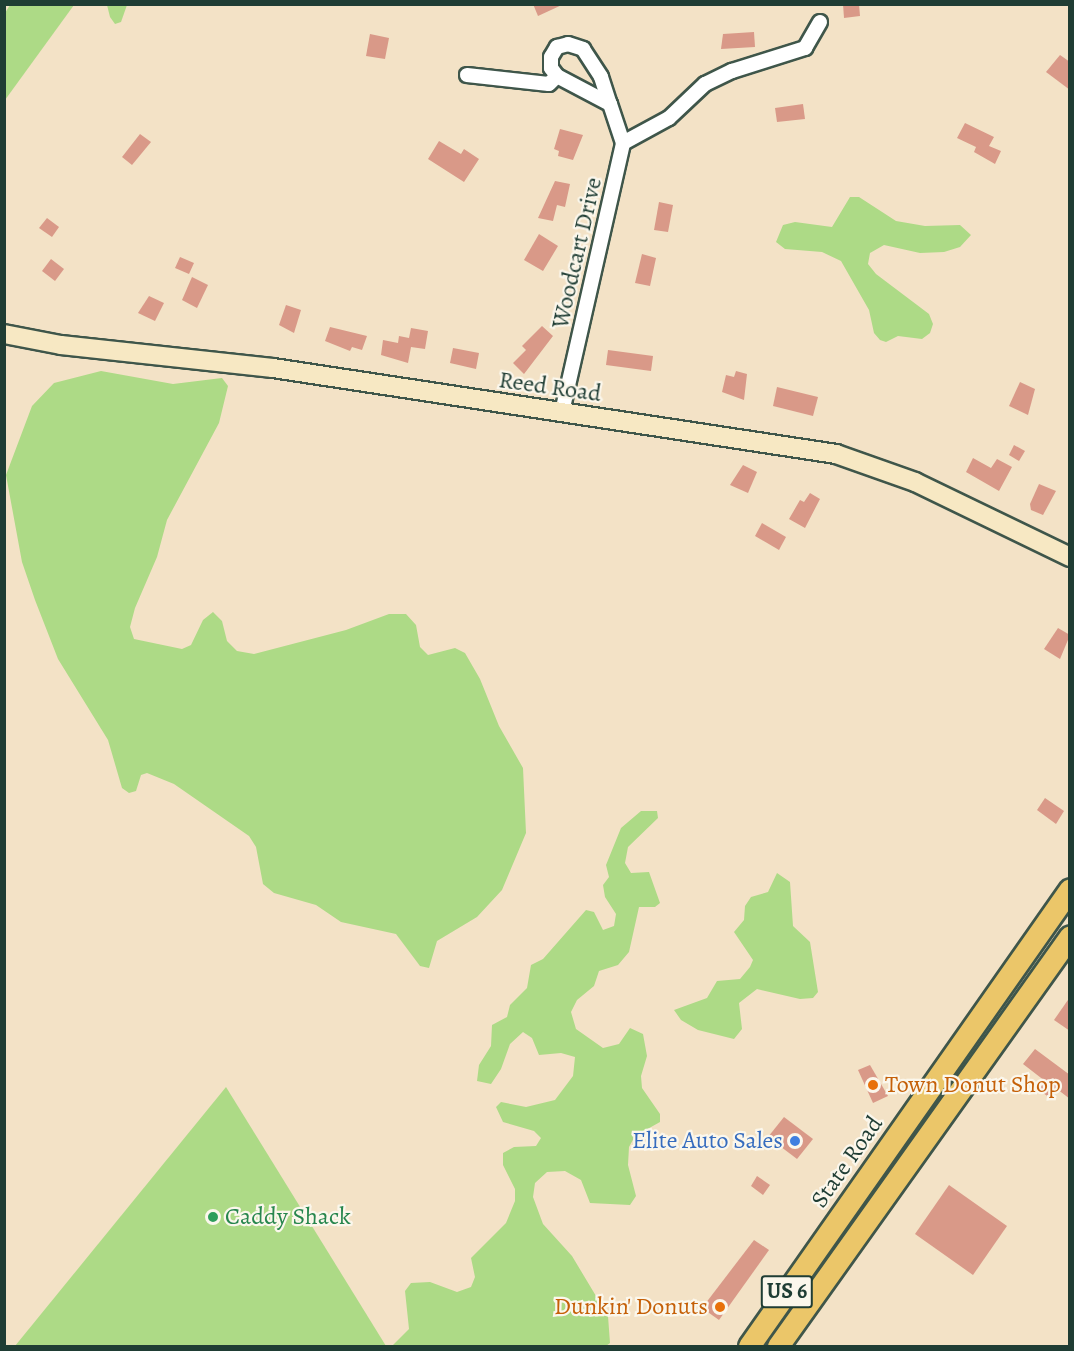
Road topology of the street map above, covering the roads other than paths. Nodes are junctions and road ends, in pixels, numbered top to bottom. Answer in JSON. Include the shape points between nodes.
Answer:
{"nodes":[{"id":1,"x":820,"y":22,"type":"dead end"},
{"id":2,"x":467,"y":75,"type":"dead end"},
{"id":3,"x":557,"y":76,"type":"junction"},
{"id":4,"x":610,"y":104,"type":"junction"},
{"id":5,"x":622,"y":143,"type":"junction"},
{"id":6,"x":4,"y":334,"type":"edge"},
{"id":7,"x":562,"y":412,"type":"junction"},
{"id":8,"x":1070,"y":556,"type":"edge"},
{"id":9,"x":1070,"y":889,"type":"edge"},
{"id":10,"x":1070,"y":936,"type":"edge"},
{"id":11,"x":749,"y":1347,"type":"edge"},
{"id":12,"x":778,"y":1347,"type":"edge"}],
"edges":[{"from":1,"to":5,"type":"street","via":[[805,48],[732,71],[705,84],[669,118]]},
{"from":2,"to":3,"type":"street","via":[[549,84]]},
{"from":3,"to":4,"type":"street"},
{"from":3,"to":4,"type":"street","name":"Woodcart Drive","via":[[551,68],[551,57],[557,47],[568,44],[583,49],[601,77]]},
{"from":4,"to":5,"type":"street","name":"Woodcart Drive"},
{"from":5,"to":7,"type":"street","name":"Woodcart Drive"},
{"from":6,"to":7,"type":"street","name":"Reed Road","via":[[61,345],[240,363]]},
{"from":7,"to":8,"type":"street","name":"Reed Road","via":[[865,461]]},
{"from":9,"to":11,"type":"main road","name":"State Road","number":"US 6"},
{"from":10,"to":12,"type":"main road","number":"US 6"}]}
